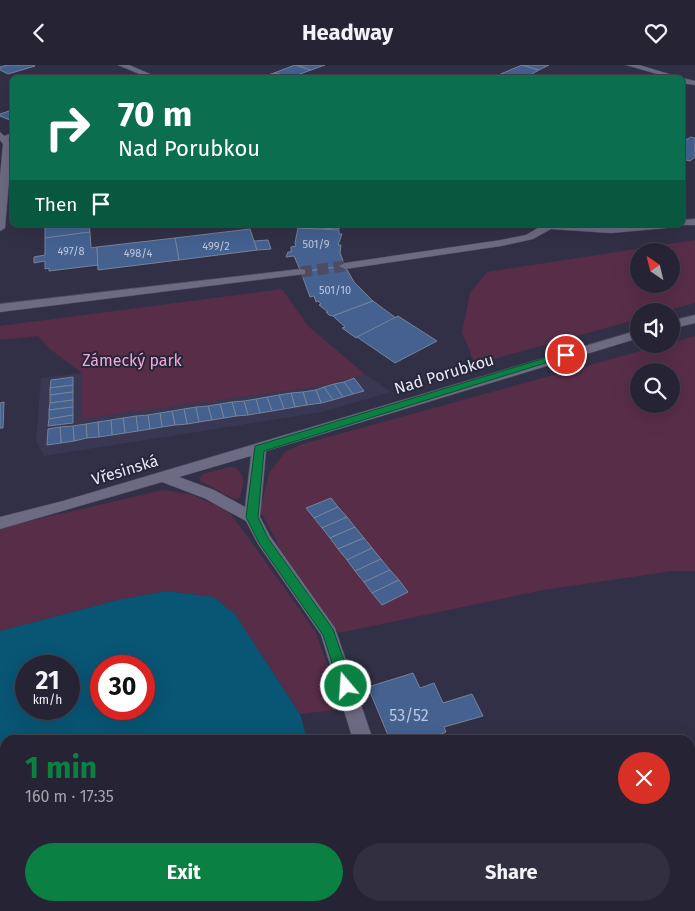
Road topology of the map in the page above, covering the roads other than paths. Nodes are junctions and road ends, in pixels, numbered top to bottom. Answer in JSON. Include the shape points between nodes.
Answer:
{"nodes":[{"id":1,"x":122,"y":65,"type":"edge"},
{"id":2,"x":630,"y":65,"type":"edge"},
{"id":3,"x":148,"y":75,"type":"edge"},
{"id":4,"x":668,"y":75,"type":"edge"},
{"id":5,"x":6,"y":136,"type":"edge"},
{"id":6,"x":4,"y":161,"type":"edge"},
{"id":7,"x":542,"y":227,"type":"edge"},
{"id":8,"x":557,"y":227,"type":"edge"},
{"id":9,"x":648,"y":227,"type":"edge"},
{"id":10,"x":0,"y":228,"type":"edge"},
{"id":11,"x":345,"y":266,"type":"tunnel mouth"},
{"id":12,"x":301,"y":271,"type":"tunnel mouth"},
{"id":13,"x":0,"y":308,"type":"edge"},
{"id":14,"x":695,"y":319,"type":"edge"},
{"id":15,"x":680,"y":323,"type":"edge"},
{"id":16,"x":630,"y":337,"type":"edge"},
{"id":17,"x":259,"y":449,"type":"junction"},
{"id":18,"x":163,"y":477,"type":"junction"},
{"id":19,"x":252,"y":517,"type":"junction"},
{"id":20,"x":0,"y":523,"type":"edge"},
{"id":21,"x":362,"y":735,"type":"edge"}],
"edges":[{"from":1,"to":3,"type":"street"},
{"from":2,"to":4,"type":"street"},
{"from":5,"to":6,"type":"street","via":[[8,143]]},
{"from":6,"to":10,"type":"street"},
{"from":7,"to":11,"type":"street","via":[[529,237],[508,242]]},
{"from":8,"to":9,"type":"street","via":[[611,231]]},
{"from":12,"to":13,"type":"street"},
{"from":14,"to":15,"type":"street"},
{"from":16,"to":17,"type":"street","name":"Nad Porubkou"},
{"from":17,"to":18,"type":"street","name":"Vřesinská"},
{"from":17,"to":19,"type":"street"},
{"from":18,"to":19,"type":"street","via":[[209,494]]},
{"from":18,"to":20,"type":"street","name":"Vřesinská"},
{"from":19,"to":21,"type":"street","via":[[264,540],[329,633]]}]}
